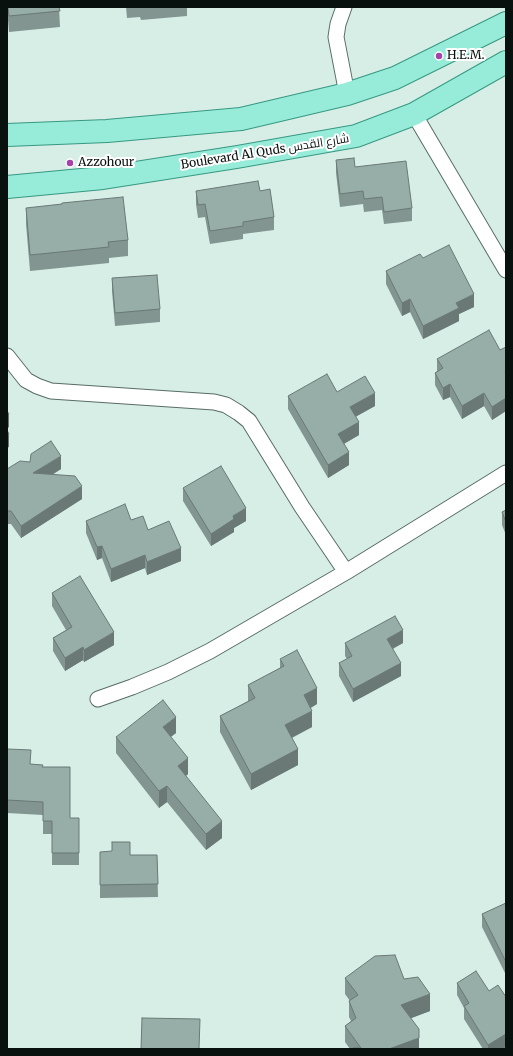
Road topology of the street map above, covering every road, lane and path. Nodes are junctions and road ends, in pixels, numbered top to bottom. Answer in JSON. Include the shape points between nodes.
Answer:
{"nodes":[{"id":1,"x":344,"y":7,"type":"edge"},
{"id":2,"x":506,"y":23,"type":"edge"},
{"id":3,"x":506,"y":62,"type":"edge"},
{"id":4,"x":347,"y":94,"type":"junction"},
{"id":5,"x":414,"y":114,"type":"junction"},
{"id":6,"x":7,"y":135,"type":"edge"},
{"id":7,"x":7,"y":187,"type":"edge"},
{"id":8,"x":506,"y":270,"type":"edge"},
{"id":9,"x":7,"y":356,"type":"edge"},
{"id":10,"x":506,"y":473,"type":"edge"},
{"id":11,"x":346,"y":572,"type":"junction"},
{"id":12,"x":98,"y":699,"type":"dead end"}],
"edges":[{"from":1,"to":4,"type":"street","via":[[336,37]]},
{"from":2,"to":4,"type":"main road","via":[[395,78]]},
{"from":3,"to":5,"type":"main road","name":"Boulevard Al Quds شارع القدس"},
{"from":4,"to":6,"type":"main road","via":[[241,119],[107,131]]},
{"from":5,"to":7,"type":"main road","name":"Boulevard Al Quds شارع القدس","via":[[356,136],[103,178]]},
{"from":5,"to":8,"type":"street"},
{"from":9,"to":11,"type":"street","via":[[26,380],[51,391],[214,402],[226,405],[239,413],[249,421]]},
{"from":10,"to":11,"type":"street"},
{"from":11,"to":12,"type":"street","via":[[188,662]]}]}
